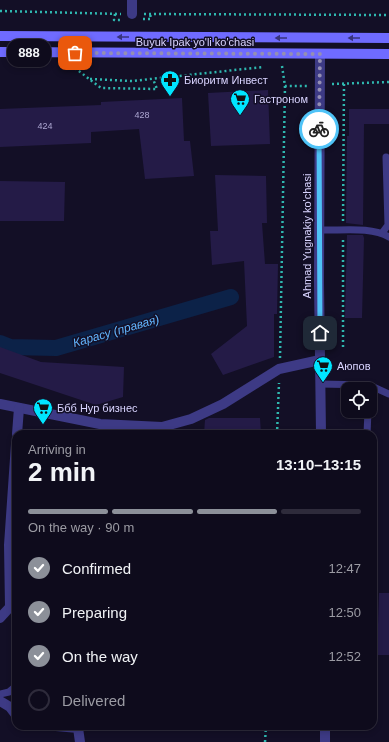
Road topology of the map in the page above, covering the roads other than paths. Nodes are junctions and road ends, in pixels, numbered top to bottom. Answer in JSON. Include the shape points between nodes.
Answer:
{"nodes":[{"id":1,"x":132,"y":0,"type":"edge"},
{"id":2,"x":132,"y":14,"type":"road end"},
{"id":3,"x":0,"y":36,"type":"edge"},
{"id":4,"x":320,"y":38,"type":"junction"},
{"id":5,"x":389,"y":38,"type":"edge"},
{"id":6,"x":0,"y":52,"type":"edge"},
{"id":7,"x":320,"y":54,"type":"junction"},
{"id":8,"x":389,"y":54,"type":"edge"},
{"id":9,"x":386,"y":157,"type":"dead end"},
{"id":10,"x":319,"y":230,"type":"junction"},
{"id":11,"x":382,"y":233,"type":"junction"},
{"id":12,"x":389,"y":237,"type":"edge"},
{"id":13,"x":320,"y":360,"type":"junction"},
{"id":14,"x":320,"y":384,"type":"junction"},
{"id":15,"x":341,"y":385,"type":"edge"},
{"id":16,"x":377,"y":390,"type":"edge"},
{"id":17,"x":389,"y":394,"type":"edge"},
{"id":18,"x":0,"y":404,"type":"edge"},
{"id":19,"x":19,"y":408,"type":"junction"},
{"id":20,"x":368,"y":418,"type":"edge"},
{"id":21,"x":17,"y":430,"type":"edge"},
{"id":22,"x":321,"y":430,"type":"edge"},
{"id":23,"x":367,"y":430,"type":"edge"},
{"id":24,"x":12,"y":475,"type":"edge"},
{"id":25,"x":5,"y":528,"type":"edge"},
{"id":26,"x":0,"y":618,"type":"edge"},
{"id":27,"x":12,"y":689,"type":"edge"},
{"id":28,"x":0,"y":694,"type":"edge"},
{"id":29,"x":0,"y":701,"type":"edge"},
{"id":30,"x":12,"y":710,"type":"edge"},
{"id":31,"x":78,"y":730,"type":"edge"},
{"id":32,"x":325,"y":730,"type":"edge"},
{"id":33,"x":80,"y":742,"type":"edge"},
{"id":34,"x":325,"y":742,"type":"edge"}],
"edges":[{"from":1,"to":2,"type":"street"},
{"from":4,"to":3,"type":"main road","name":"Buyuk Ipak yo'li ko'chasi","one_way":true},
{"from":5,"to":4,"type":"main road","name":"Buyuk Ipak yo'li ko'chasi","one_way":true},
{"from":4,"to":7,"type":"main road","name":"Ahmad Yugnakiy ko'chasi"},
{"from":6,"to":7,"type":"main road","name":"Buyuk Ipak yo'li ko'chasi"},
{"from":7,"to":8,"type":"main road","name":"Buyuk Ipak yo'li ko'chasi"},
{"from":7,"to":10,"type":"street","name":"Ahmad Yugnakiy ko'chasi"},
{"from":9,"to":11,"type":"lane","via":[[388,225]]},
{"from":10,"to":11,"type":"lane","via":[[371,230]]},
{"from":10,"to":13,"type":"street","name":"Ahmad Yugnakiy ko'chasi"},
{"from":11,"to":12,"type":"lane"},
{"from":13,"to":14,"type":"street","name":"Ahmad Yugnakiy ko'chasi"},
{"from":13,"to":19,"type":"street","via":[[279,369],[223,404],[191,419],[162,427],[100,424]]},
{"from":14,"to":15,"type":"lane"},
{"from":14,"to":22,"type":"street","name":"Ahmad Yugnakiy ko'chasi"},
{"from":16,"to":17,"type":"lane"},
{"from":18,"to":19,"type":"street"},
{"from":19,"to":21,"type":"street"},
{"from":20,"to":23,"type":"lane"},
{"from":24,"to":25,"type":"street"},
{"from":25,"to":26,"type":"street","via":[[10,607]]},
{"from":27,"to":28,"type":"lane"},
{"from":29,"to":30,"type":"street"},
{"from":31,"to":33,"type":"street"},
{"from":32,"to":34,"type":"street"}]}
